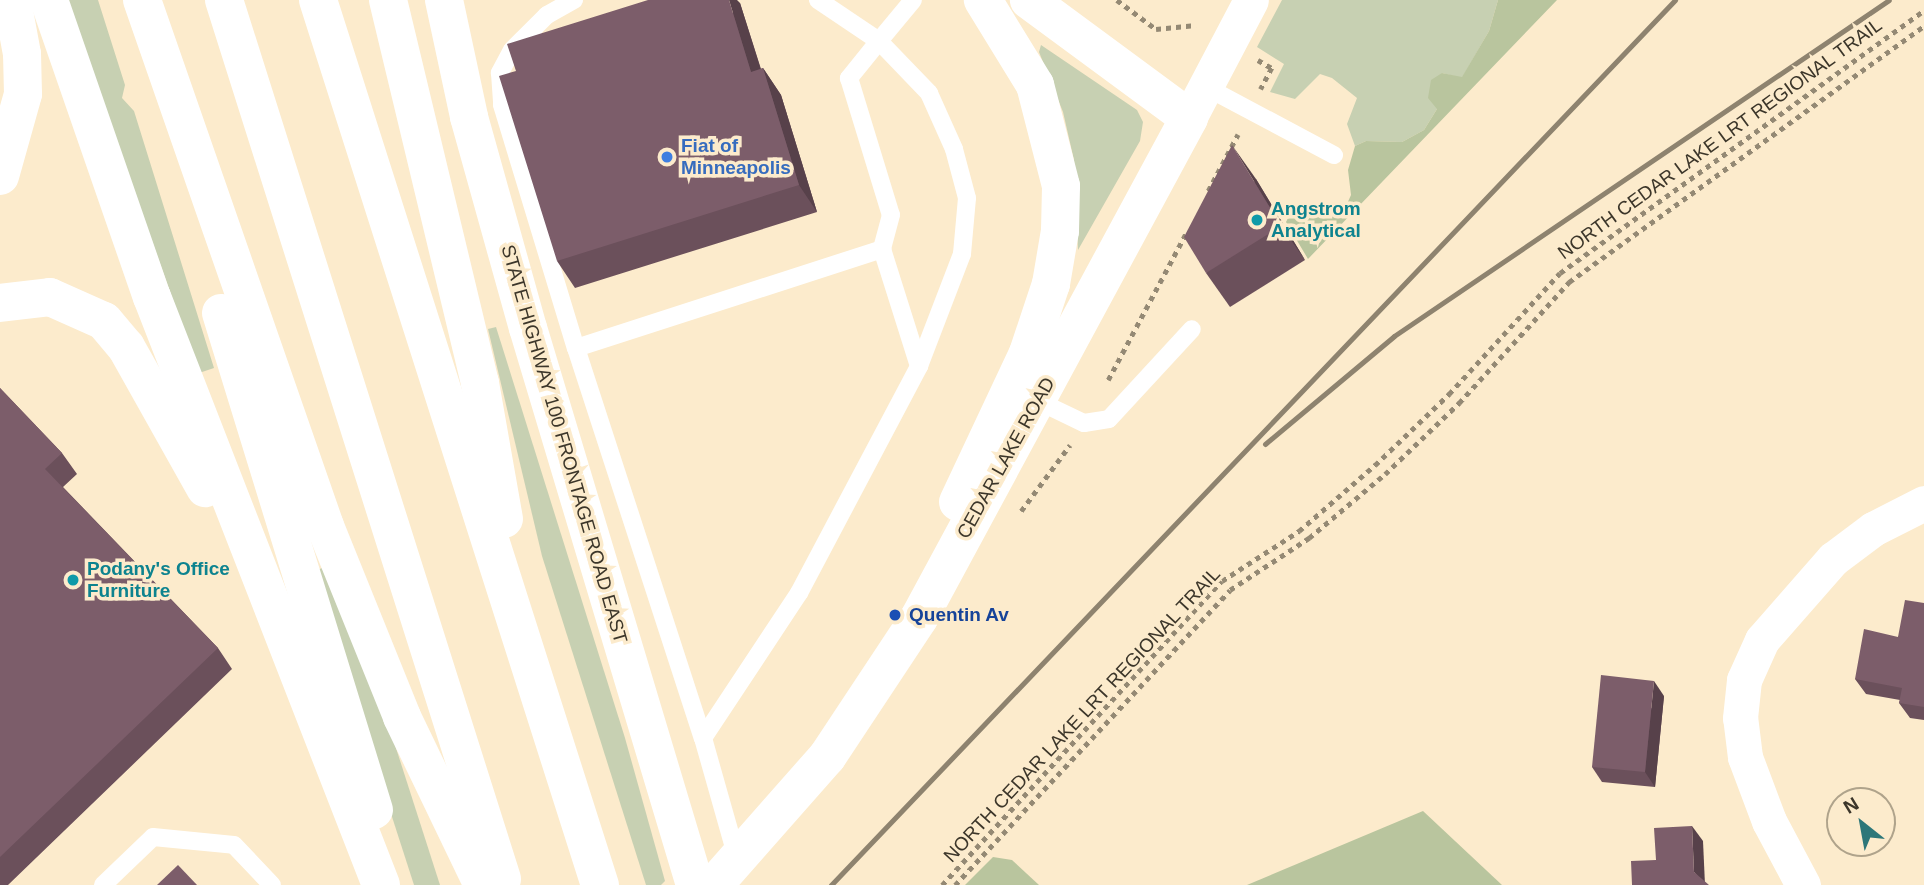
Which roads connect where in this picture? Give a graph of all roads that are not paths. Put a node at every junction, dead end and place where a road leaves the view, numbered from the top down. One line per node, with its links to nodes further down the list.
1 (12, 0): 20 (main road)
2 (48, 0): 28 (main road)
3 (123, 0): 36 (main road)
4 (142, 0): 37 (main road)
5 (224, 0): 38 (main road)
6 (318, 0): 30 (main road)
7 (388, 0): 30 (main road)
8 (444, 0): 18 (main road, STATE HIGHWAY 100 FRONTAGE ROAD EAST)
9 (467, 0): 18 (main road)
10 (574, 0): 24 (lane)
11 (818, 0): 16 (lane)
12 (913, 0): 16 (lane)
13 (983, 0): 29 (main road)
14 (1029, 0): 17 (main road)
15 (1251, 0): 17 (street, CEDAR LAKE ROAD)
16 (879, 41): 21 (lane); 25 (lane)
17 (1198, 103): 19 (lane); 26 (main road, CEDAR LAKE ROAD)
18 (469, 117): 40 (main road, STATE HIGHWAY 100 FRONTAGE ROAD EAST)
19 (1334, 155)
20 (0, 177)
21 (882, 249): 24 (lane); 25 (lane)
22 (0, 303): 28 (main road)
23 (1192, 329): 26 (lane)
24 (576, 348): 31 (lane)
25 (919, 366): 31 (lane)
26 (1038, 401): 29 (main road, CEDAR LAKE ROAD)
27 (1924, 503): 41 (street)
28 (255, 570): 35 (main road)
29 (919, 618): 32 (main road, CEDAR LAKE ROAD)
30 (529, 666): 39 (main road)
31 (704, 738): 32 (lane)
32 (726, 872)
33 (103, 885): 34 (lane)
34 (272, 885)
35 (382, 885)
36 (389, 885)
37 (484, 885)
38 (504, 885)
39 (600, 885)
40 (695, 885)
41 (1803, 885)

